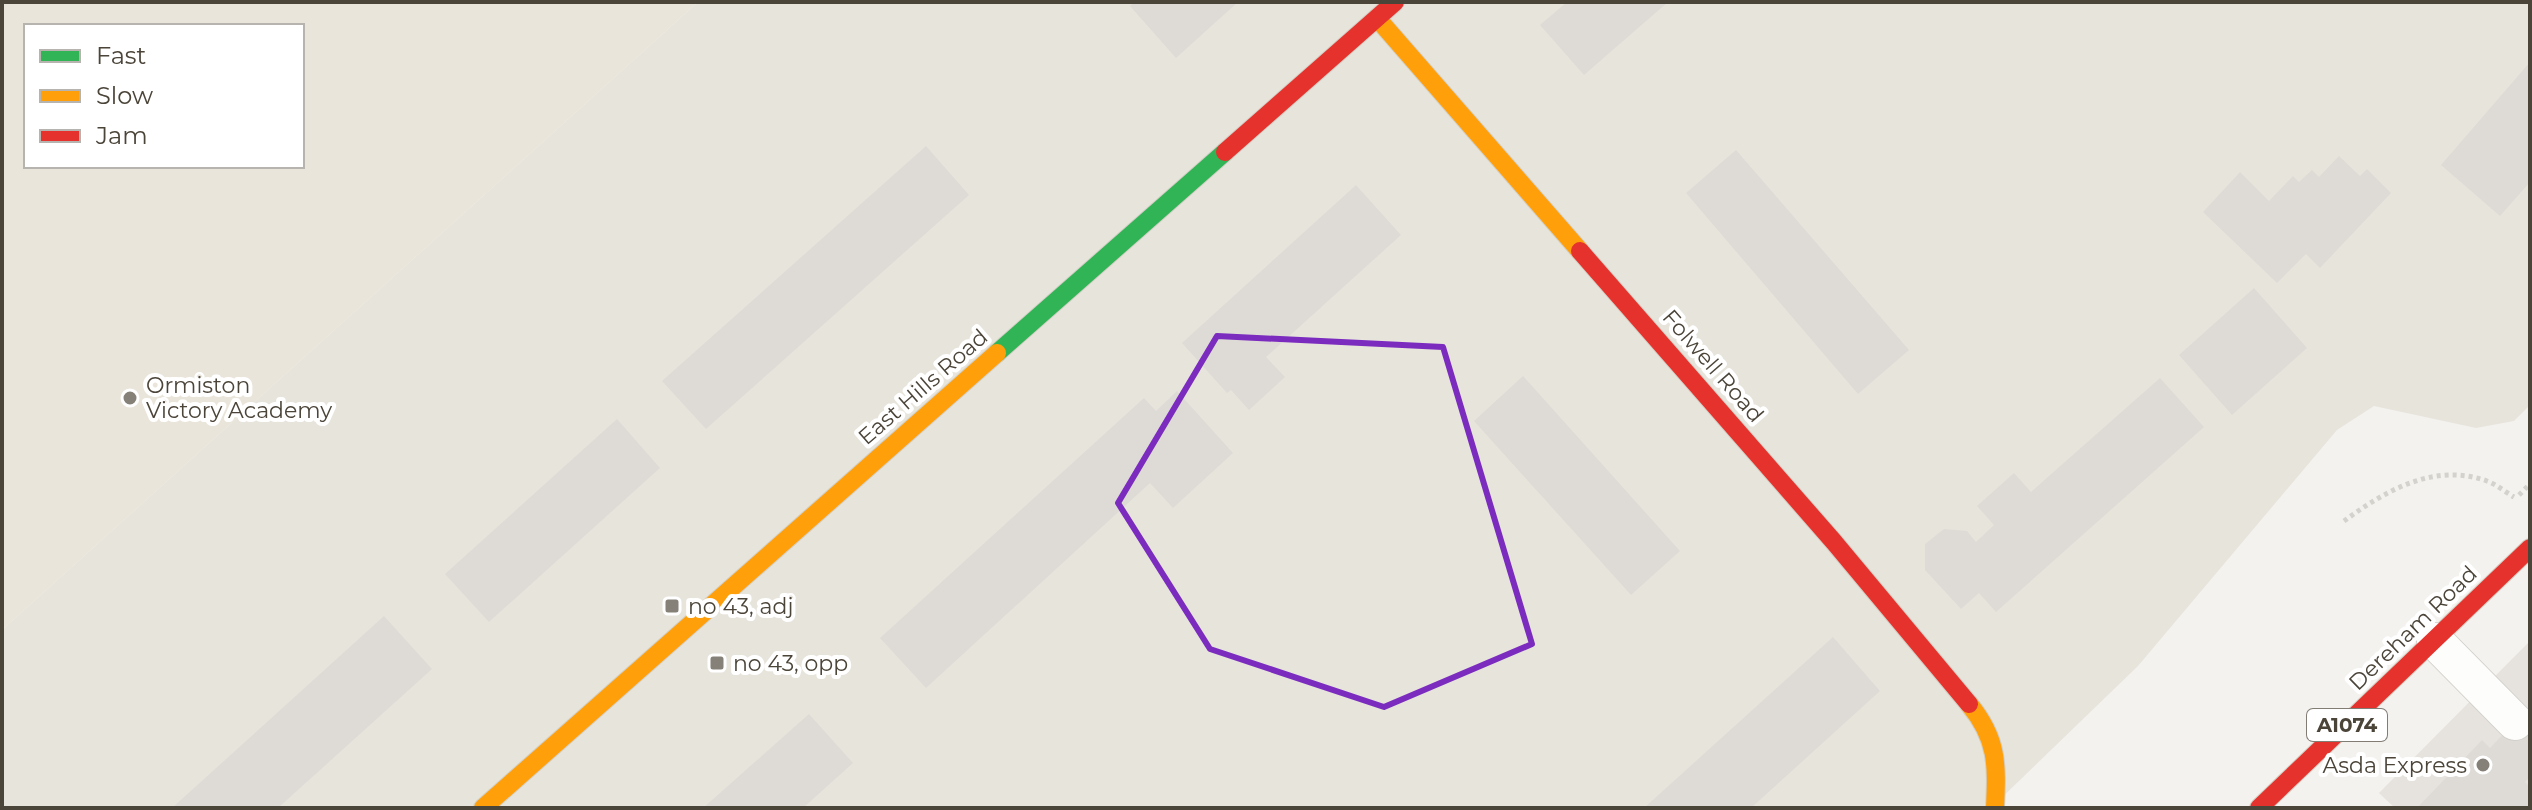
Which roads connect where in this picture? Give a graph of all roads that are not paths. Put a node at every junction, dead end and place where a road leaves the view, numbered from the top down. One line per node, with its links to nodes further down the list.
1 (1395, 2): 2 (main road, East Hills Road)
2 (1377, 18): 6 (main road, East Hills Road); 7 (main road, Folwell Road)
3 (2530, 548): 4 (main road, Dereham Road / A1074)
4 (2435, 641): 5 (lane); 8 (main road, Dereham Road / A1074)
5 (2515, 722)
6 (483, 808)
7 (1995, 808)
8 (2259, 808)

